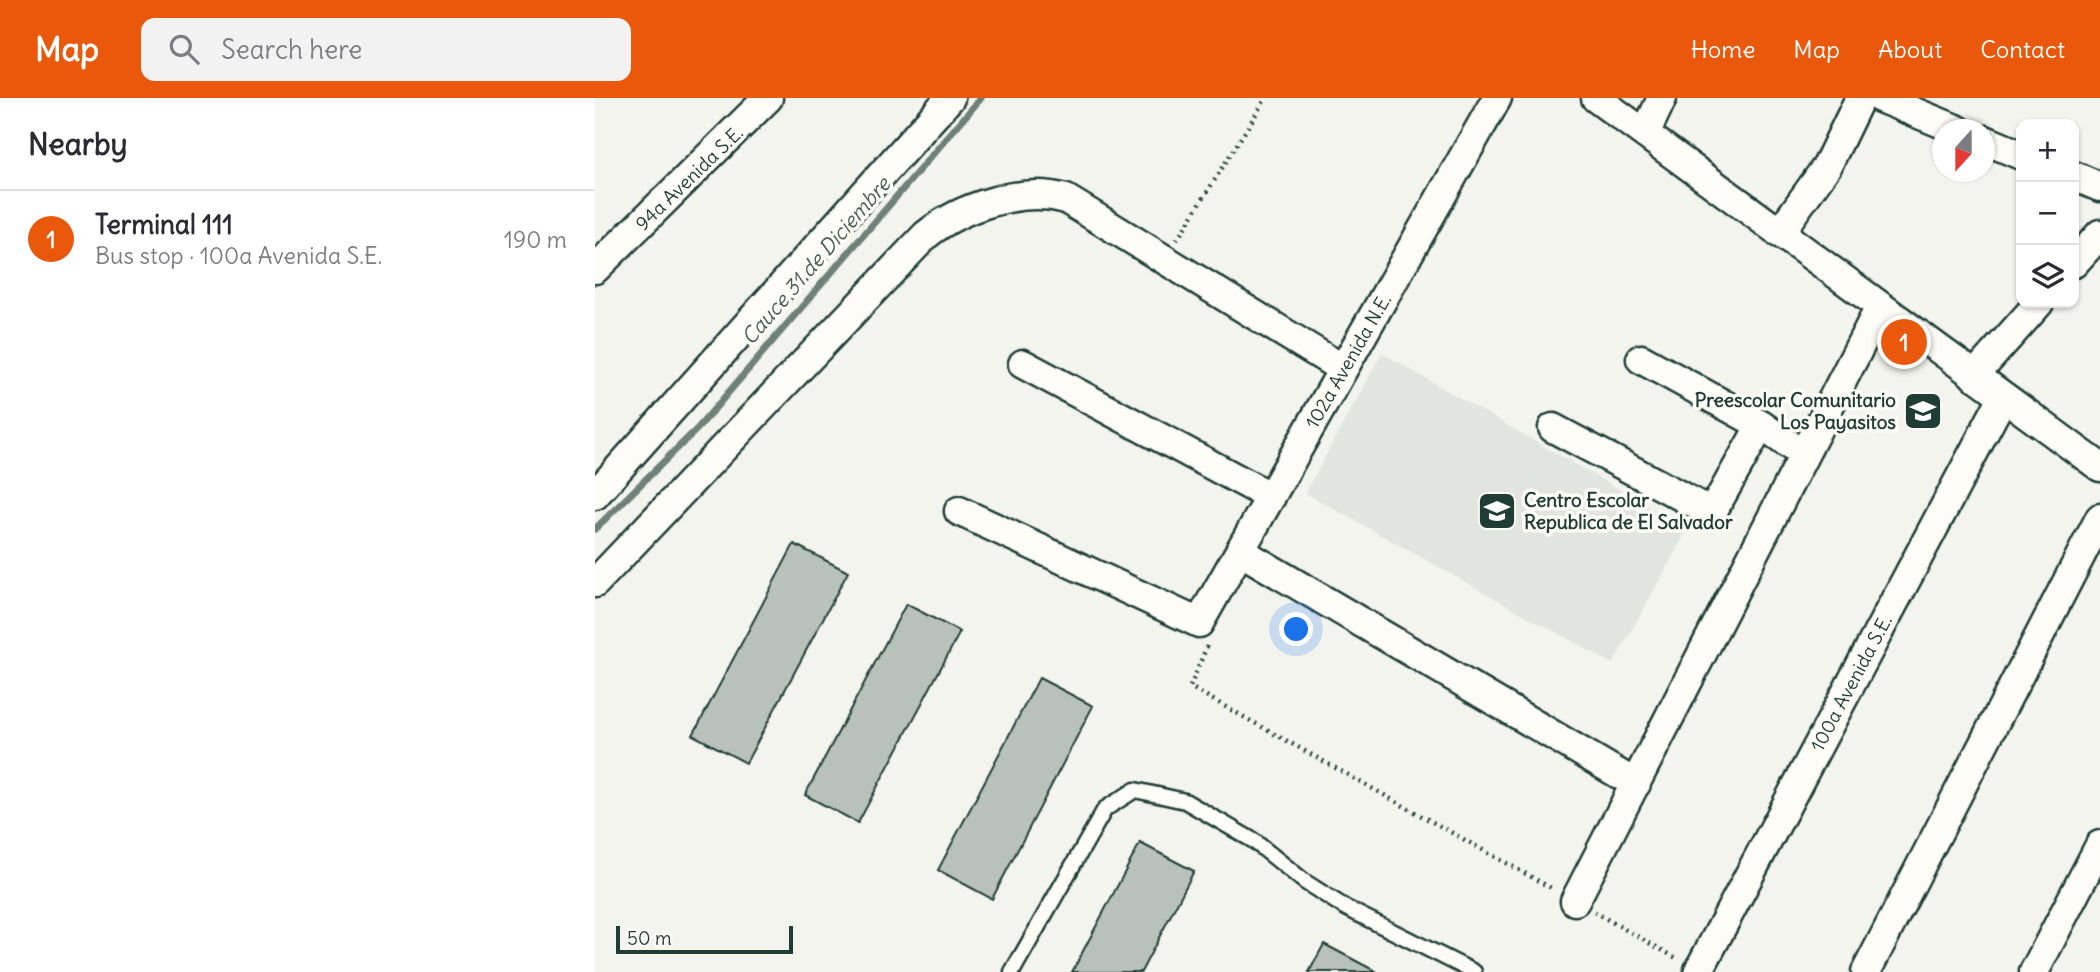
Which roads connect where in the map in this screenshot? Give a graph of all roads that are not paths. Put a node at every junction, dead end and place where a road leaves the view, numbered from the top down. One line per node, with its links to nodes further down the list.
1 (950, 98): 29 (street)
2 (1497, 98): 22 (street, 102a Avenida N.E.)
3 (1596, 98): 9 (street)
4 (1663, 98): 9 (street)
5 (1860, 98): 14 (street)
6 (1880, 98): 8 (street)
7 (761, 107): 17 (street, 94a Avenida S.E.)
8 (1932, 119)
9 (1645, 134): 14 (street)
10 (1995, 144): 11 (street)
11 (2016, 153)
12 (2079, 178): 13 (street)
13 (2100, 187)
14 (1779, 233): 18 (street)
15 (2100, 234): 16 (street)
16 (2079, 257)
17 (595, 269)
18 (1880, 307): 23 (street); 27 (street)
19 (2035, 308): 23 (street)
20 (1641, 359): 25 (street)
21 (1023, 363): 30 (street)
22 (1343, 369): 30 (street, 102a Avenida N.E.); 34 (street)
23 (1974, 376): 24 (street)
24 (2003, 397): 28 (street); 38 (street, 100a Avenida S.E.)
25 (1761, 425): 26 (street); 27 (street)
26 (1553, 428)
27 (1803, 454): 35 (street)
28 (2099, 464)
29 (595, 495)
30 (1271, 496): 33 (street, 102a Avenida N.E.)
31 (959, 511): 33 (street, 102a Avenida N.E.)
32 (2100, 518): 41 (street)
33 (1240, 551): 35 (street)
34 (595, 583)
35 (1636, 784): 37 (street)
36 (2100, 845): 42 (street)
37 (1575, 901)
38 (1699, 970)
39 (1012, 972): 40 (lane)
40 (1474, 972)
41 (1866, 972)
42 (2034, 972)

